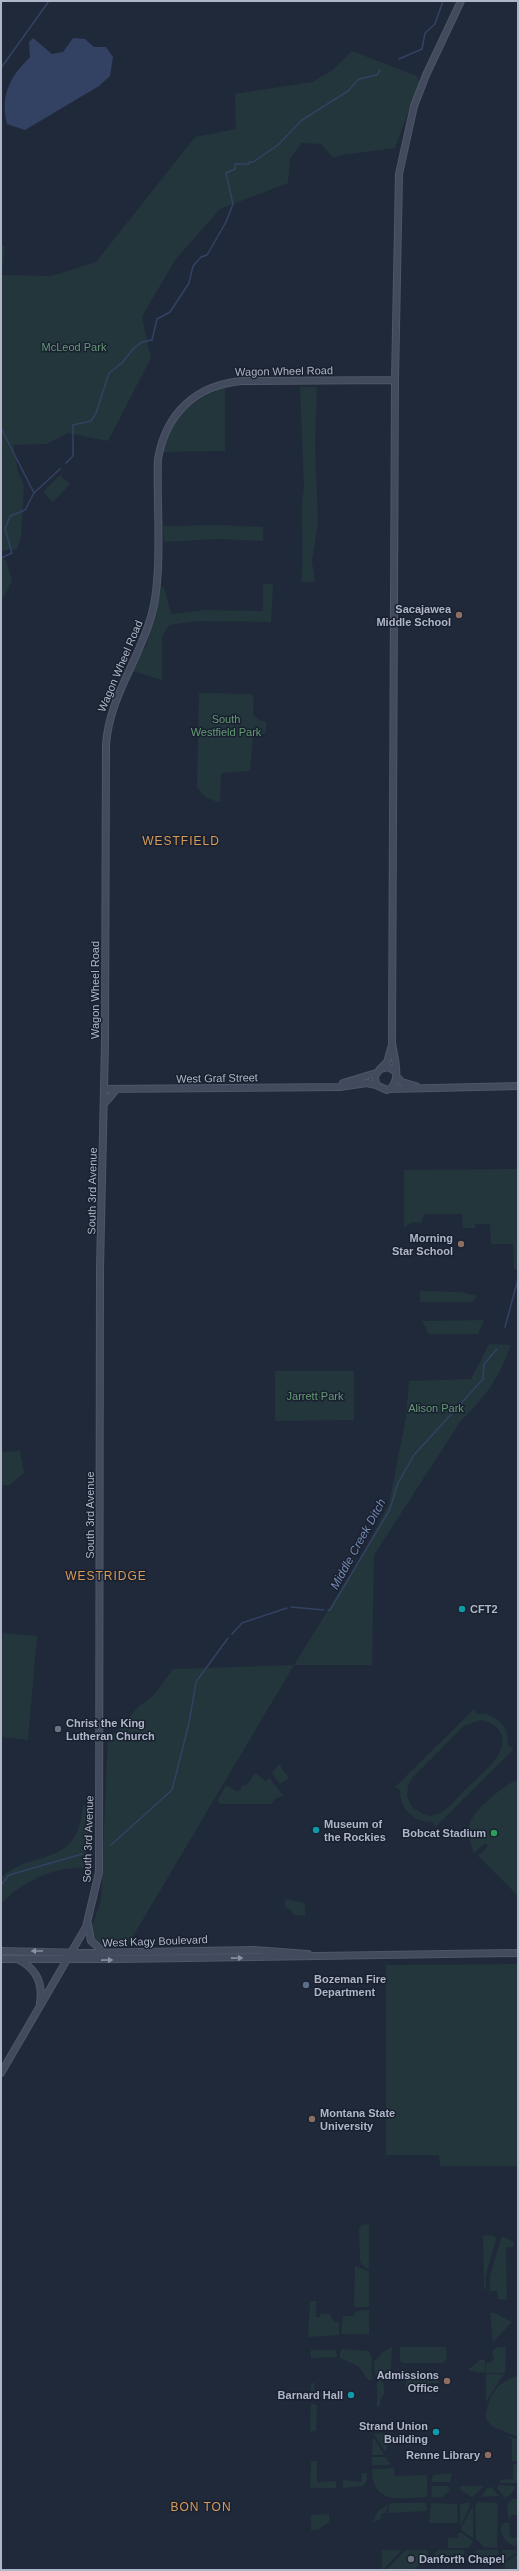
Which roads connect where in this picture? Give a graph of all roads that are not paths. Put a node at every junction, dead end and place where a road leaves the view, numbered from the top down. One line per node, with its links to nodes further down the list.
1 (460, 4): 2 (main road)
2 (396, 380): 3 (main road); 11 (main road, Wagon Wheel Road)
3 (392, 1043): 4 (main road); 6 (main road)
4 (382, 1067): 5 (main road); 6 (main road)
5 (376, 1073): 7 (main road); 8 (main road, West Graf Street)
6 (396, 1074): 10 (main road); 13 (main road)
7 (376, 1085): 8 (main road, West Graf Street); 13 (main road)
8 (330, 1086): 12 (main road, West Graf Street)
9 (518, 1086): 10 (main road)
10 (417, 1087): 13 (main road)
11 (104, 1089): 12 (main road, West Graf Street); 14 (main road, South 3rd Avenue)
12 (117, 1089): 14 (main road)
13 (390, 1089)
14 (104, 1104): 15 (main road, South 3rd Avenue)
15 (88, 1923): 17 (main road, South 3rd Avenue); 18 (main road)
16 (1, 1951): 17 (main road, West Kagy Boulevard, one-way to 16)
17 (72, 1952): 18 (main road, West Kagy Boulevard); 23 (main road, South 3rd Avenue)
18 (106, 1953): 20 (main road, West Kagy Boulevard)
19 (518, 1953): 20 (main road, West Kagy Boulevard)
20 (310, 1954): 23 (main road, West Kagy Boulevard, one-way to 20)
21 (1, 1959): 22 (main road, West Kagy Boulevard)
22 (15, 1959): 23 (main road, West Kagy Boulevard); 24 (main road)
23 (68, 1960): 24 (main road, South 3rd Avenue)
24 (39, 2008): 25 (main road, South 3rd Avenue)
25 (1, 2073)

